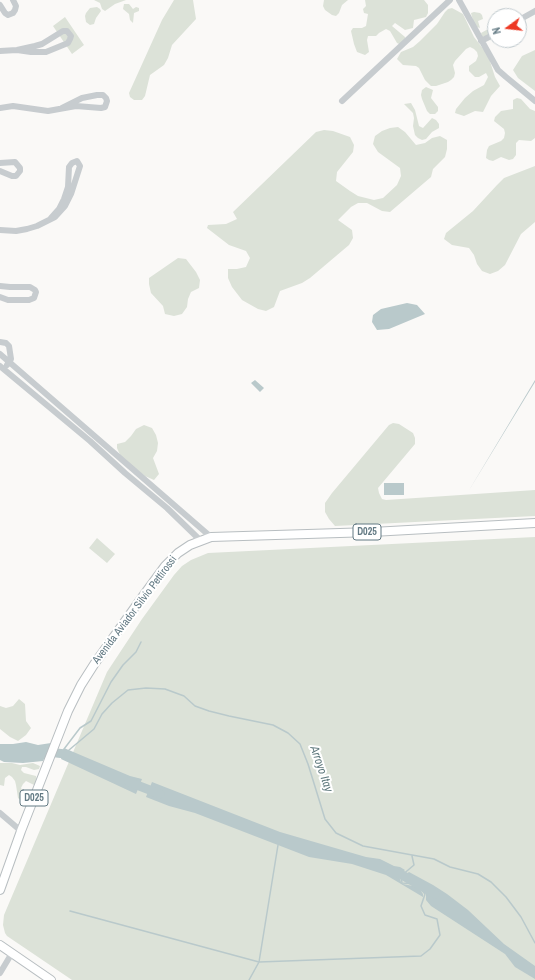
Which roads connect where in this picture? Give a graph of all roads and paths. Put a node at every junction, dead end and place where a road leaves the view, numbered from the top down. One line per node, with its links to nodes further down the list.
1 (13, 0): 4 (street)
2 (450, 0): 9 (street)
3 (458, 0): 6 (street)
4 (0, 5)
5 (487, 38): 6 (street)
6 (482, 41): 10 (street)
7 (17, 50): 7 (street); 8 (street)
8 (0, 51)
9 (342, 101)
10 (535, 101)
11 (0, 108): 12 (street)
12 (62, 108): 12 (street)
13 (0, 163): 14 (street)
14 (0, 171)
15 (51, 218): 15 (street); 16 (street)
16 (0, 230)
17 (0, 286): 18 (street)
18 (0, 296)
19 (0, 342): 21 (street)
20 (0, 354): 21 (street)
21 (9, 363): 22 (street); 23 (street)
22 (2, 368): 23 (street)
23 (73, 423): 25 (street); 26 (street)
24 (535, 523): 25 (main road, Avenida Aviador Silvio Pettirossi / D025)
25 (211, 537): 26 (main road, Avenida Aviador Silvio Pettirossi / D025)
26 (200, 540): 28 (main road, Avenida Aviador Silvio Pettirossi / D025)
27 (0, 813): 28 (street)
28 (21, 831): 29 (main road, Avenida Aviador Silvio Pettirossi / D025)
29 (2, 880): 30 (main road, Avenida Aviador Silvio Pettirossi / D025)
30 (0, 890)
31 (0, 944): 32 (main road)
32 (12, 954): 33 (street); 34 (main road)
33 (0, 973)
34 (51, 980)

